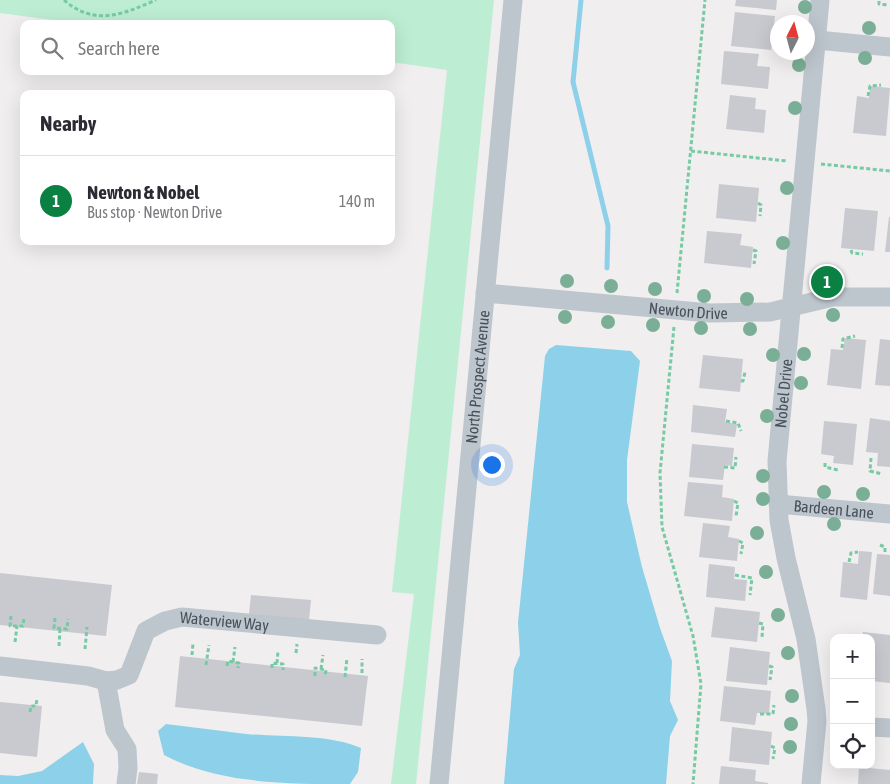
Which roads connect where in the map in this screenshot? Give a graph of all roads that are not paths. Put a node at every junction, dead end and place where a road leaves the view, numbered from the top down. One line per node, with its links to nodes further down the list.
1 (513, 0): 5 (street, North Prospect Avenue)
2 (820, 0): 3 (street, Nobel Drive)
3 (816, 40): 4 (street); 7 (street, Nobel Drive)
4 (890, 47)
5 (485, 293): 7 (street, Newton Drive); 17 (street, North Prospect Avenue)
6 (890, 297): 7 (street, Newton Drive)
7 (792, 306): 8 (street, Nobel Drive)
8 (778, 504): 9 (street, Bardeen Lane); 13 (street, Nobel Drive)
9 (890, 514)
10 (378, 635): 12 (street, Waterview Way)
11 (0, 666): 12 (street, Waterview Way)
12 (106, 681): 16 (street)
13 (825, 722): 18 (street, Nobel Drive)
14 (875, 727): 15 (street)
15 (890, 728)
16 (126, 784)
17 (439, 784)
18 (811, 784)

